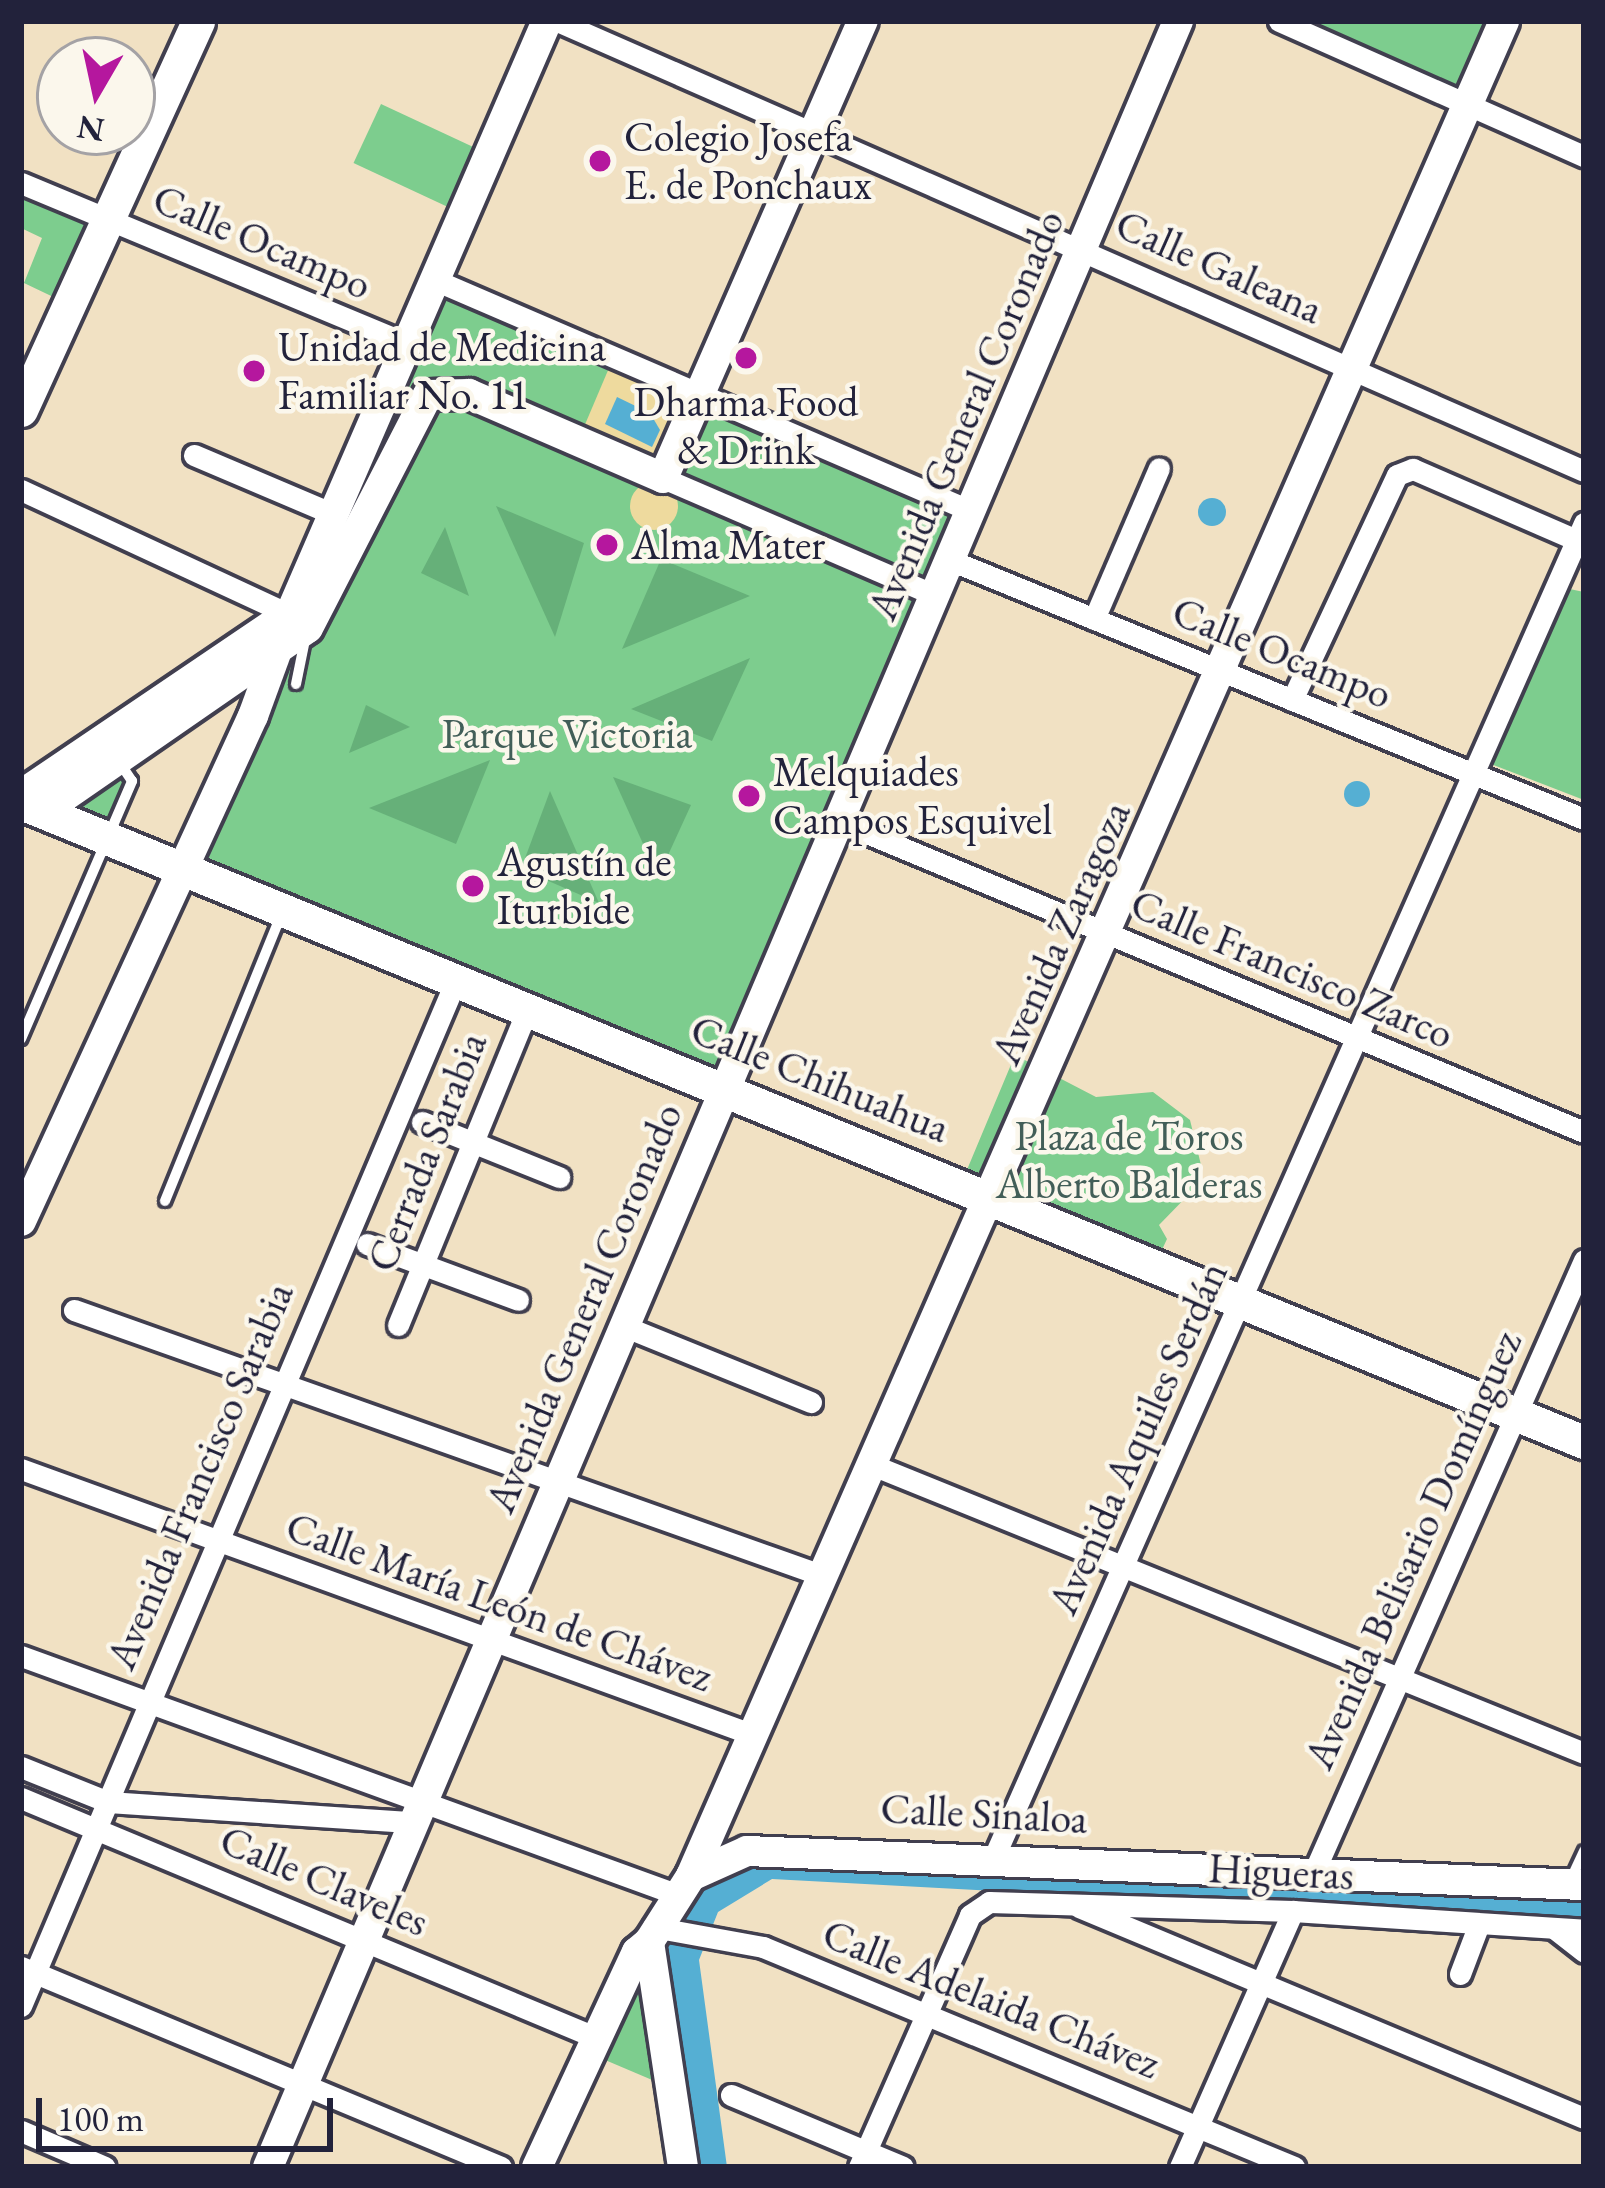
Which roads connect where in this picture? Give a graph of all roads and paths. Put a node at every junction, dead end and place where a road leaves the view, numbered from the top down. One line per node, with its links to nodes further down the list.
1 (198, 21): 12 (main road)
2 (547, 21): 14 (street)
3 (557, 21): 9 (street, Calle Galeana)
4 (863, 21): 9 (street)
5 (1178, 21): 13 (street, Avenida General Coronado)
6 (1279, 21): 8 (street)
7 (1504, 21): 8 (street, Avenida Zaragoza)
8 (1468, 105): 10 (street); 16 (street, Avenida Zaragoza)
9 (814, 134): 13 (street, Calle Galeana); 17 (street)
10 (1584, 157)
11 (21, 183): 12 (street, Calle Ocampo)
12 (108, 219): 15 (street, Calle Ocampo); 18 (main road)
13 (1084, 249): 16 (street, Calle Galeana); 24 (street, Avenida General Coronado)
14 (435, 280): 15 (street); 17 (street, Calle Ocampo)
15 (406, 344): 25 (street)
16 (1353, 370): 21 (street, Calle Galeana); 32 (street, Avenida Zaragoza)
17 (700, 395): 22 (street); 24 (street, Calle Ocampo)
18 (21, 410)
19 (194, 455): 25 (street)
20 (1159, 468): 29 (street)
21 (1584, 471)
22 (663, 478): 28 (street); 30 (street)
23 (21, 490): 30 (street)
24 (971, 512): 27 (street, Avenida General Coronado)
25 (333, 514): 30 (street)
26 (1580, 532): 34 (street); 36 (street, Avenida Aquiles Serdán)
27 (950, 560): 28 (street, Avenida General Coronado); 29 (street, Calle Ocampo)
28 (932, 594): 39 (street, Avenida General Coronado)
29 (1094, 619): 32 (street, Calle Ocampo)
30 (300, 620): 31 (street); 33 (lane); 37 (street)
31 (272, 660): 35 (street); 41 (street)
32 (1222, 671): 34 (street, Calle Ocampo); 43 (street, Avenida Zaragoza)
33 (296, 684)
34 (1292, 700): 36 (street, Calle Ocampo)
35 (119, 762): 37 (street); 40 (lane)
36 (1478, 775): 38 (street, Calle Ocampo); 47 (street, Avenida Aquiles Serdán)
37 (25, 814): 40 (main road)
38 (1584, 819)
39 (838, 821): 43 (street, Calle Francisco Zarco); 48 (street, Avenida General Coronado)
40 (98, 836): 41 (main road, Calle Chihuahua); 46 (lane)
41 (184, 871): 42 (main road, Calle Chihuahua); 55 (street)
42 (284, 910): 44 (main road, Calle Chihuahua); 54 (lane)
43 (1106, 934): 47 (street, Calle Francisco Zarco); 53 (street, Avenida Zaragoza)
44 (457, 978): 45 (main road, Calle Chihuahua); 64 (street, Avenida Francisco Sarabia)
45 (528, 1008): 48 (main road, Calle Chihuahua); 51 (street, Cerrada Sarabia)
46 (21, 1039)
47 (1359, 1039): 50 (street, Calle Francisco Zarco); 60 (street, Avenida Aquiles Serdán)
48 (723, 1089): 53 (main road, Calle Chihuahua); 63 (street, Avenida General Coronado)
49 (422, 1122): 51 (street)
50 (1584, 1132)
51 (473, 1142): 52 (street); 58 (street, Cerrada Sarabia)
52 (559, 1177)
53 (991, 1196): 60 (main road, Calle Chihuahua); 68 (street, Avenida Zaragoza)
54 (165, 1201)
55 (21, 1221)
56 (367, 1244): 58 (street)
57 (1584, 1260): 66 (street, Avenida Belisario Domínguez)
58 (423, 1265): 59 (street); 62 (street, Cerrada Sarabia)
59 (518, 1300)
60 (1243, 1300): 66 (main road, Calle Chihuahua); 72 (street, Avenida Aquiles Serdán)
61 (74, 1310): 64 (street)
62 (398, 1325)
63 (621, 1325): 65 (street); 70 (street, Avenida General Coronado)
64 (284, 1385): 70 (street); 71 (street, Avenida Francisco Sarabia)
65 (811, 1402)
66 (1516, 1414): 67 (main road, Calle Chihuahua); 76 (street, Avenida Belisario Domínguez)
67 (1584, 1442)
68 (875, 1466): 72 (street); 73 (street, Avenida Zaragoza)
69 (21, 1469): 71 (street, Calle María León de Chávez)
70 (556, 1481): 73 (street); 74 (street, Avenida General Coronado)
71 (218, 1542): 74 (street, Calle María León de Chávez); 77 (street, Avenida Francisco Sarabia)
72 (1124, 1567): 76 (street); 86 (street, Avenida Aquiles Serdán)
73 (824, 1576): 78 (street, Avenida Zaragoza)
74 (489, 1640): 78 (street, Calle María León de Chávez); 83 (street, Avenida General Coronado)
75 (21, 1655): 77 (street)
76 (1400, 1678): 79 (street); 87 (street, Avenida Belisario Domínguez)
77 (150, 1702): 82 (street, Avenida Francisco Sarabia); 83 (street)
78 (754, 1735): 89 (street, Avenida Zaragoza)
79 (1584, 1753)
80 (21, 1767): 82 (street, Calle Claveles)
81 (21, 1798): 84 (street, Calle Claveles)
82 (108, 1802): 83 (street, Calle Claveles); 84 (street, Avenida Francisco Sarabia)
83 (417, 1812): 89 (street); 96 (street, Avenida General Coronado)
84 (97, 1828): 96 (street, Calle Claveles); 98 (street, Avenida Francisco Sarabia)
85 (1584, 1851): 88 (lane)
86 (994, 1857): 87 (street, Calle Sinaloa); 89 (street, Calle Sinaloa)
87 (1314, 1872): 88 (street, Calle Sinaloa)
88 (1576, 1884)
89 (684, 1885): 95 (street, Calle Sinaloa)
90 (1068, 1902): 91 (street, Higueras); 100 (street); 102 (street, Higueras)
91 (1293, 1911): 92 (street, Higueras); 100 (street)
92 (1479, 1924): 93 (street, Higueras); 99 (street)
93 (1555, 1929): 94 (street, Higueras); 97 (street)
94 (1584, 1930)
95 (656, 1933): 102 (street, Calle Adelaida Chávez); 103 (street); 114 (street)
96 (363, 1940): 103 (street, Calle Claveles); 104 (street, Avenida General Coronado)
97 (1584, 1952)
98 (28, 1970): 101 (street, Avenida Francisco Sarabia); 104 (street)
99 (1460, 1974)
100 (1261, 1983): 106 (street); 107 (street)
101 (21, 2006)
102 (926, 2015): 107 (street, Calle Adelaida Chávez); 109 (street)
103 (597, 2038): 113 (street)
104 (303, 2084): 111 (street, Avenida General Coronado); 112 (street)
105 (731, 2095): 109 (street)
106 (1584, 2118)
107 (1198, 2127): 116 (street); 117 (street, Calle Adelaida Chávez)
108 (21, 2131): 110 (street)
109 (862, 2159): 115 (street)
110 (105, 2167)
111 (268, 2167)
112 (501, 2167)
113 (537, 2167)
114 (683, 2167)
115 (903, 2167)
116 (1180, 2167)
117 (1294, 2167)

